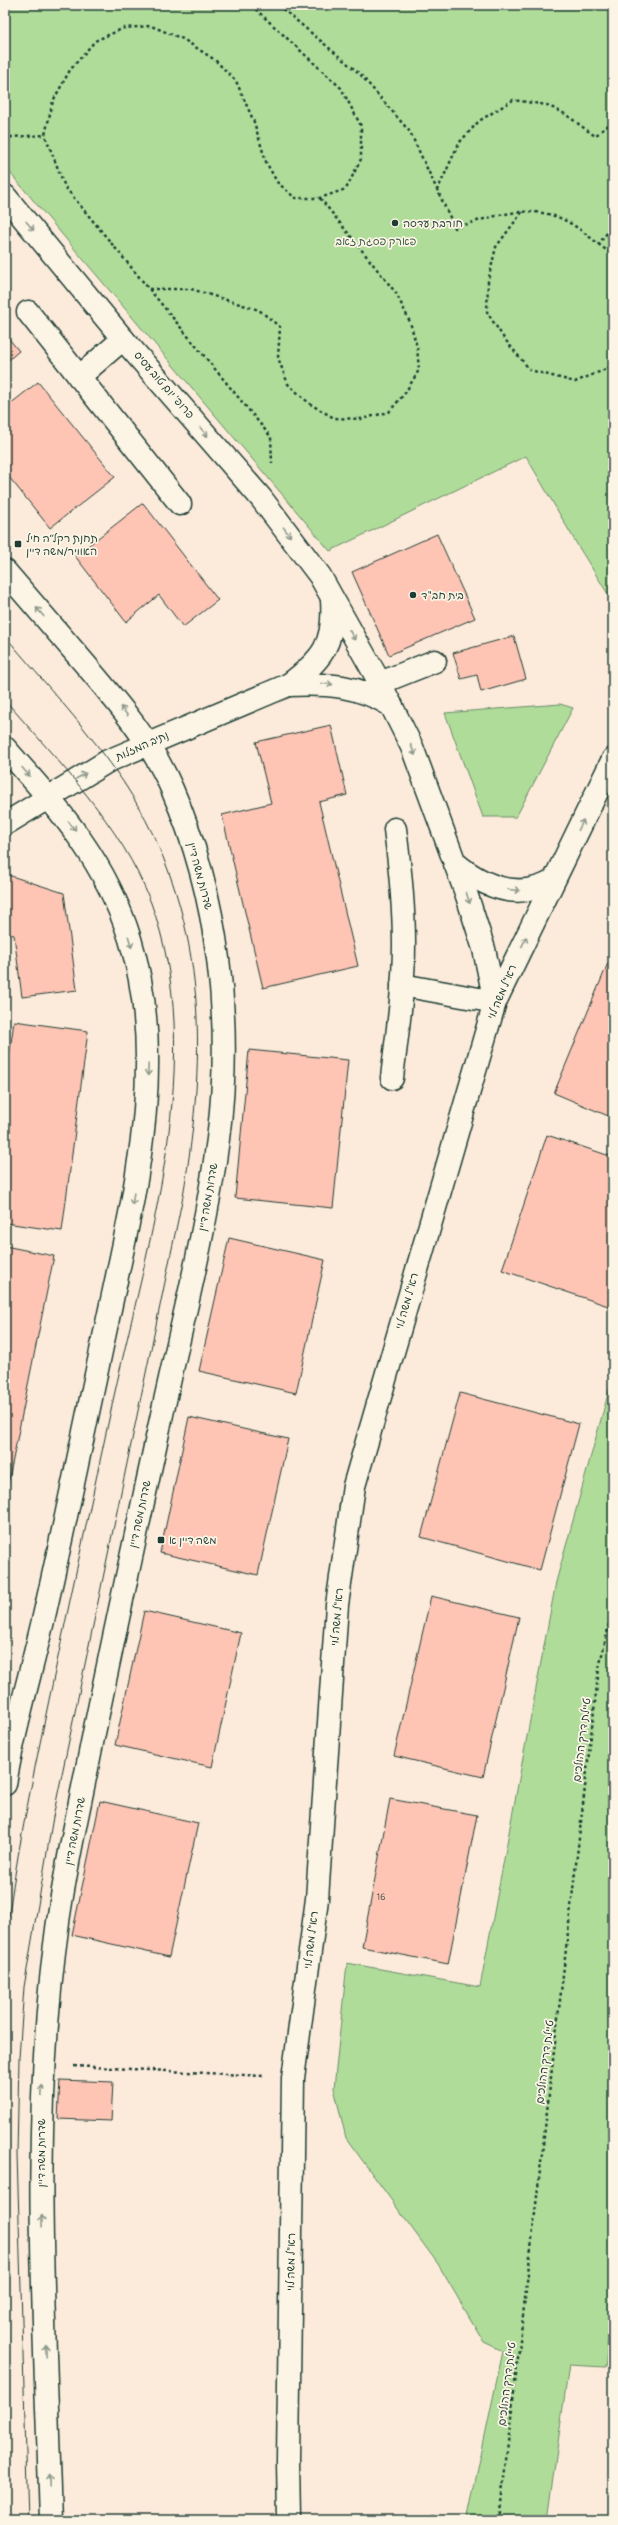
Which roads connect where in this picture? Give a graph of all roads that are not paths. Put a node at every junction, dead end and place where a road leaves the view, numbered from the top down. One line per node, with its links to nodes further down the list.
1 (5, 196): 3 (street, פרופ' יום טוב עסיס, one-way to 3)
2 (28, 312): 4 (street)
3 (124, 339): 4 (street); 7 (street, פרופ' יום טוב עסיס, one-way to 7)
4 (79, 377): 5 (street)
5 (180, 504)
6 (5, 571): 12 (street, שדרות משה דיין, one-way to 6)
7 (332, 598): 9 (street, פרופ' יום טוב עסיס, one-way to 9); 10 (street, נתיב המזלות)
8 (435, 661): 9 (street)
9 (380, 683): 11 (street, פרופ' יום טוב עסיס)
10 (288, 685): 11 (street, נתיב המזלות, one-way to 11); 12 (street, נתיב המזלות)
11 (392, 706): 18 (street, פרופ' יום טוב עסיס, one-way to 18)
12 (147, 743): 15 (street, נתיב המזלות, one-way to 12); 24 (street, שדרות משה דיין, one-way to 12)
13 (5, 748): 15 (street, one-way to 15)
14 (613, 760): 19 (street, רא"ל משה לוי, one-way to 14)
15 (48, 796): 16 (street, נתיב המזלות); 23 (street, one-way to 23)
16 (5, 824)
17 (395, 829): 20 (street)
18 (455, 863): 19 (street, one-way to 19); 21 (street, פרופ' יום טוב עסיס, one-way to 21)
19 (553, 881): 21 (street, רא"ל משה לוי, one-way to 19)
20 (402, 985): 21 (street); 22 (street)
21 (495, 1002): 25 (street, רא"ל משה לוי)
22 (392, 1078)
23 (5, 1784)
24 (51, 2520)
25 (289, 2520)

